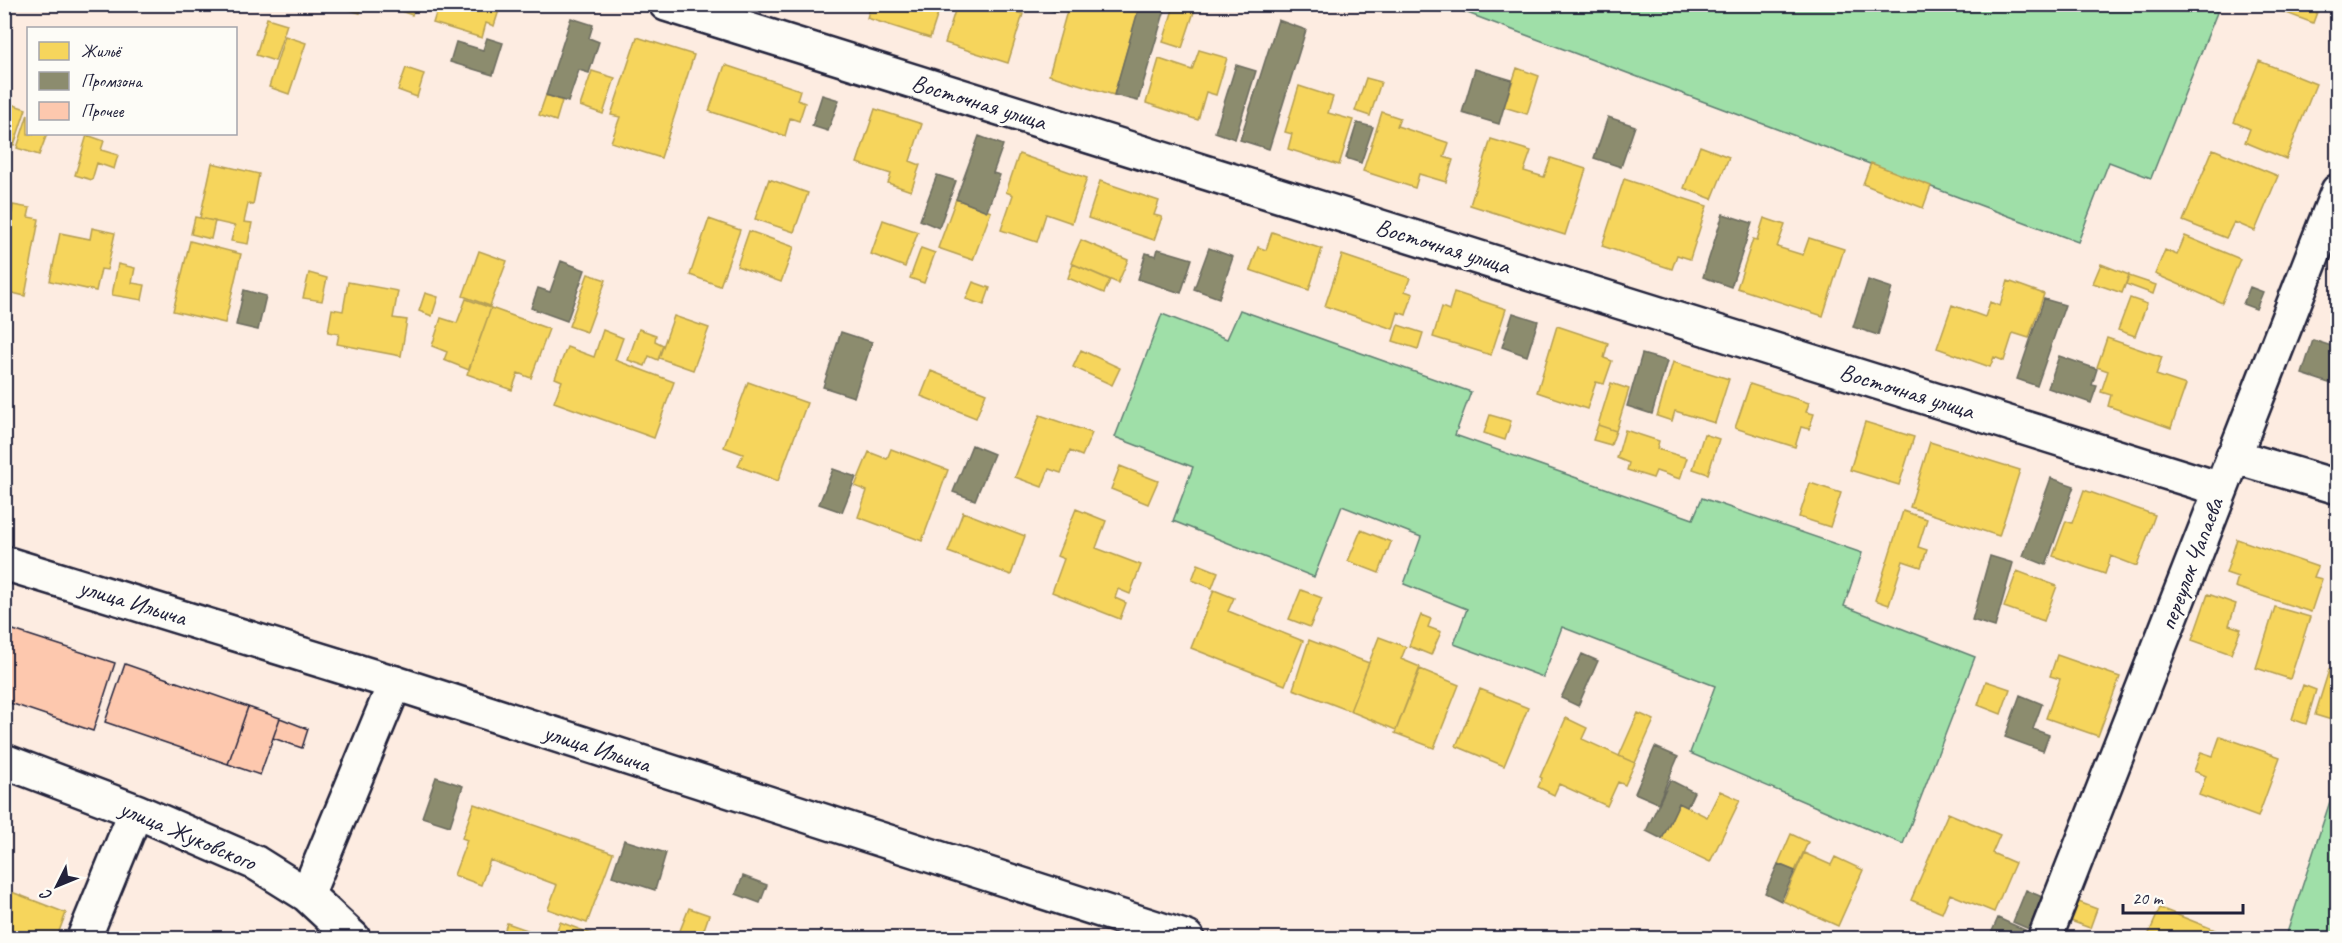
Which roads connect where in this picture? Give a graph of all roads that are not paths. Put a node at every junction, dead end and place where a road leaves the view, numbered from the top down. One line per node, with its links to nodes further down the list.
1 (666, 4): 5 (street, Восточная улица)
2 (2337, 191): 3 (street, переулок Чапаева)
3 (2233, 456): 4 (street); 5 (street, переулок Чапаева)
4 (2337, 488)
5 (2220, 489): 14 (street, переулок Чапаева)
6 (4, 563): 7 (street, улица Ильича)
7 (395, 682): 10 (street); 13 (street, улица Ильича)
8 (4, 761): 9 (street, улица Жуковского)
9 (136, 811): 10 (street, улица Жуковского); 11 (street)
10 (308, 895): 12 (street, улица Жуковского)
11 (84, 939)
12 (353, 939)
13 (1187, 939)
14 (2045, 939)

